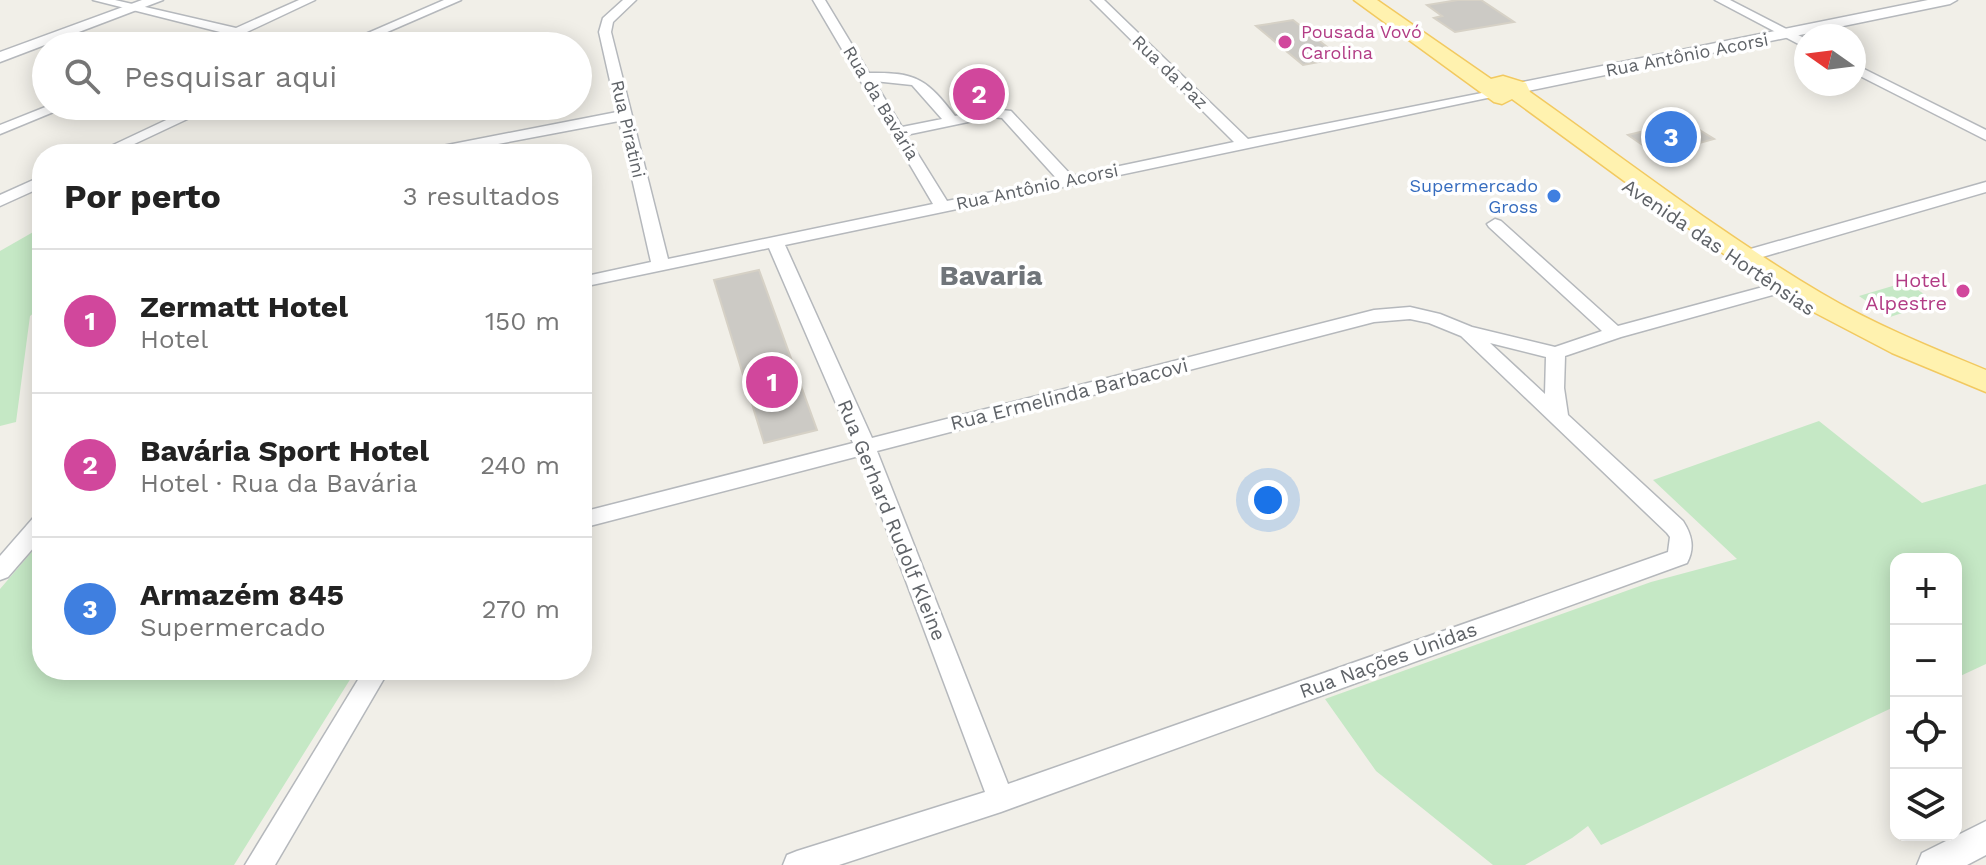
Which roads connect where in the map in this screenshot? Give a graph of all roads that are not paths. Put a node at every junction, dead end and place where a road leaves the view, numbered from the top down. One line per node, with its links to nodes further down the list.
1 (99, 0): 12 (street)
2 (156, 0): 12 (street)
3 (309, 0): 14 (street)
4 (455, 0): 15 (street)
5 (630, 0): 23 (street, Rua Piratini)
6 (819, 0): 21 (street, Rua da Bavária)
7 (1097, 0): 32 (street, Rua da Paz)
8 (1364, 0): 22 (main road, Avenida das Hortênsias)
9 (1381, 0): 22 (main road, Avenida das Hortênsias)
10 (1721, 0): 16 (street)
11 (1950, 0): 16 (street, Rua Antônio Acorsi)
12 (135, 8): 13 (street); 14 (street)
13 (69, 32)
14 (236, 32)
15 (378, 32)
16 (1788, 35): 17 (street); 22 (street, Rua Antônio Acorsi)
17 (1794, 38)
18 (32, 45): 19 (street)
19 (0, 57)
20 (1866, 74): 29 (street)
21 (866, 77): 26 (street); 28 (street, Rua da Bavária)
22 (1505, 91): 32 (street, Rua Antônio Acorsi); 40 (main road, Avenida das Hortênsias); 43 (main road, Avenida das Hortênsias)
23 (626, 115): 31 (street); 41 (street, Rua Piratini)
24 (32, 117): 27 (street)
25 (177, 120): 30 (street)
26 (951, 121): 28 (street); 33 (street)
27 (0, 130)
28 (898, 132): 37 (street, Rua da Bavária)
29 (1986, 136)
30 (123, 144)
31 (474, 144)
32 (1244, 144): 33 (street, Rua Antônio Acorsi)
33 (1068, 181): 37 (street, Rua Antônio Acorsi)
34 (32, 186): 36 (street)
35 (1986, 187): 40 (street)
36 (0, 201)
37 (942, 207): 39 (street, Rua Antônio Acorsi)
38 (1495, 224): 45 (street)
39 (776, 244): 41 (street, Rua Antônio Acorsi); 50 (street, Rua Gerhard Rudolf Kleine)
40 (1746, 256): 47 (main road, Avenida das Hortênsias)
41 (661, 267): 42 (street, Rua Antônio Acorsi)
42 (592, 280)
43 (1774, 289): 45 (street); 48 (main road, Avenida das Hortênsias)
44 (1467, 332): 46 (street, Rua Ermelinda Barbacovi); 49 (street, Rua Nações Unidas); 50 (street, Rua Ermelinda Barbacovi)
45 (1615, 333): 46 (street)
46 (1556, 353): 49 (street)
47 (1986, 382)
48 (1986, 395)
49 (1558, 417): 55 (street, Rua Nações Unidas)
50 (865, 446): 51 (street, Rua Ermelinda Barbacovi); 55 (street, Rua Gerhard Rudolf Kleine)
51 (592, 517)
52 (32, 534): 53 (street)
53 (0, 571)
54 (371, 680): 57 (street)
55 (1001, 799): 58 (street, Rua Nações Unidas)
56 (1986, 837): 59 (street)
57 (259, 865)
58 (797, 865)
59 (1934, 865)

